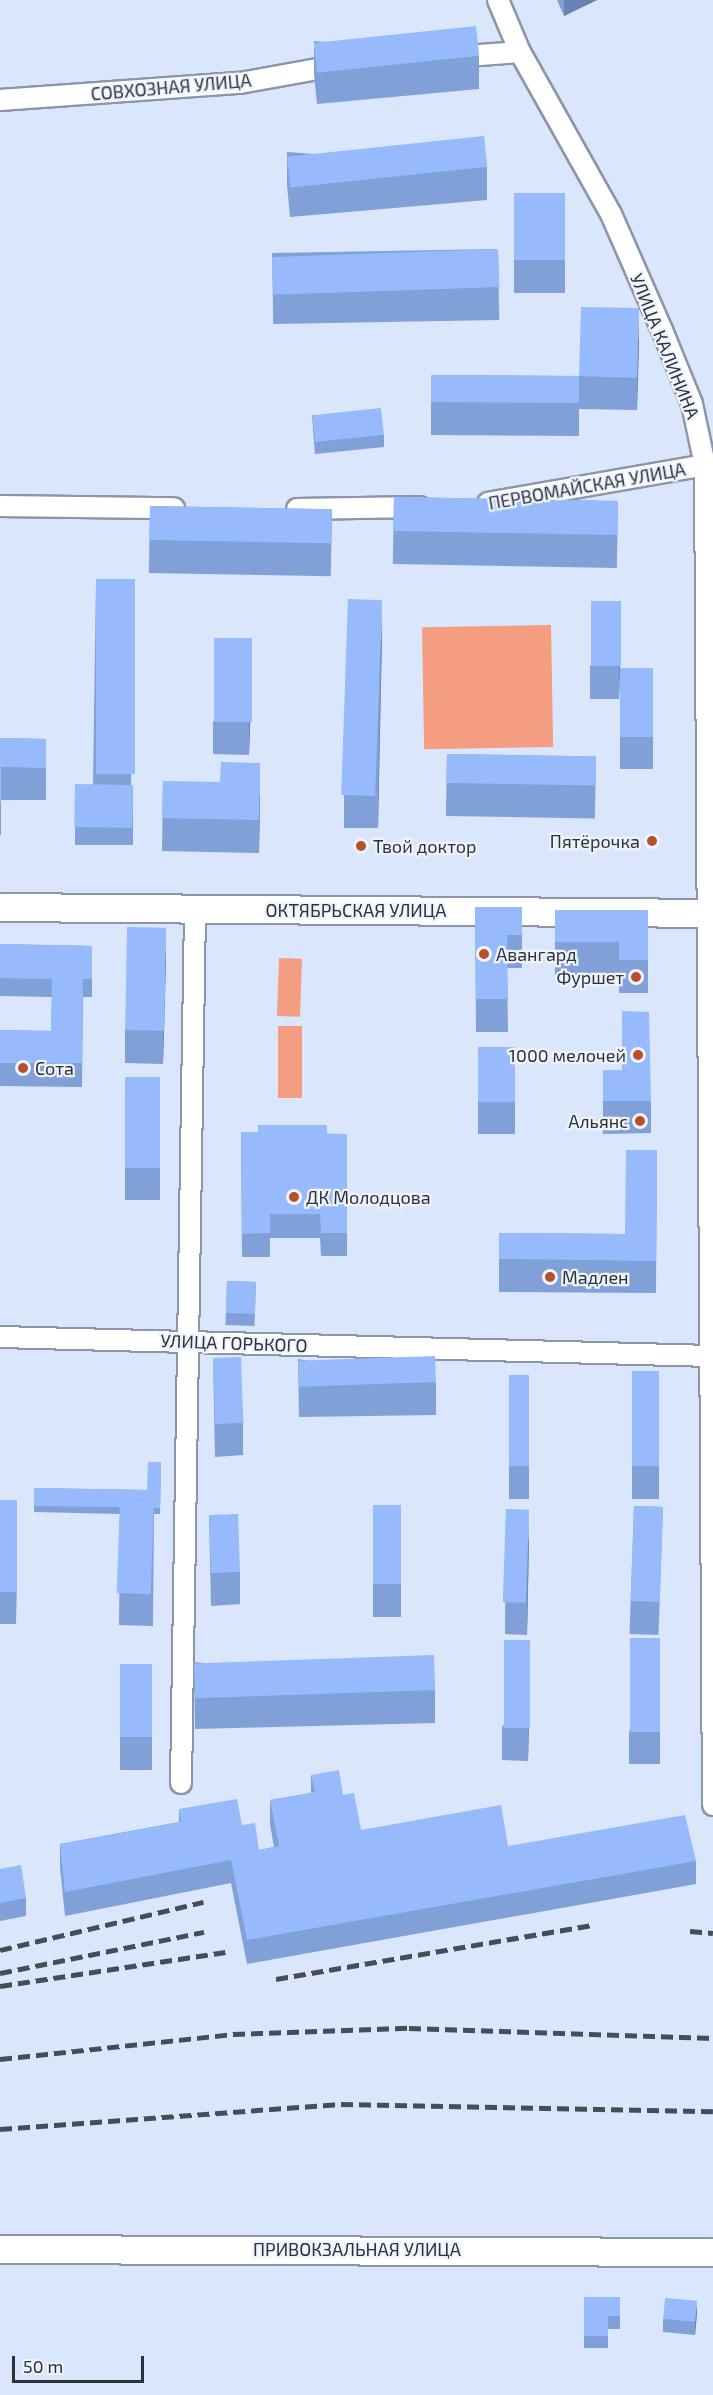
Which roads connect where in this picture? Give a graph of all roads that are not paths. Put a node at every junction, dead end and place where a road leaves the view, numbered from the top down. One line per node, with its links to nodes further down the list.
1 (498, 0): 2 (street, УЛИЦА КАЛИНИНА)
2 (520, 52): 3 (street); 6 (street, УЛИЦА КАЛИНИНА)
3 (430, 59)
4 (362, 64): 5 (street, СОВХОЗНАЯ УЛИЦА)
5 (0, 100)
6 (705, 465): 9 (street, ПЕРВОМАЙСКАЯ УЛИЦА); 14 (street, УЛИЦА КАЛИНИНА)
7 (0, 506): 10 (street)
8 (440, 506): 11 (street)
9 (463, 506)
10 (194, 508)
11 (275, 509)
12 (0, 908): 13 (street, ОКТЯБРЬСКАЯ УЛИЦА)
13 (195, 909): 14 (street, ОКТЯБРЬСКАЯ УЛИЦА); 16 (street)
14 (710, 913): 17 (street, УЛИЦА КАЛИНИНА)
15 (0, 1337): 16 (street, УЛИЦА ГОРЬКОГО)
16 (188, 1341): 17 (street, УЛИЦА ГОРЬКОГО); 18 (street)
17 (712, 1355): 19 (street, УЛИЦА КАЛИНИНА)
18 (182, 1783)
19 (711, 1804)
20 (0, 2249): 21 (street, ПРИВОКЗАЛЬНАЯ УЛИЦА)
21 (713, 2252)

